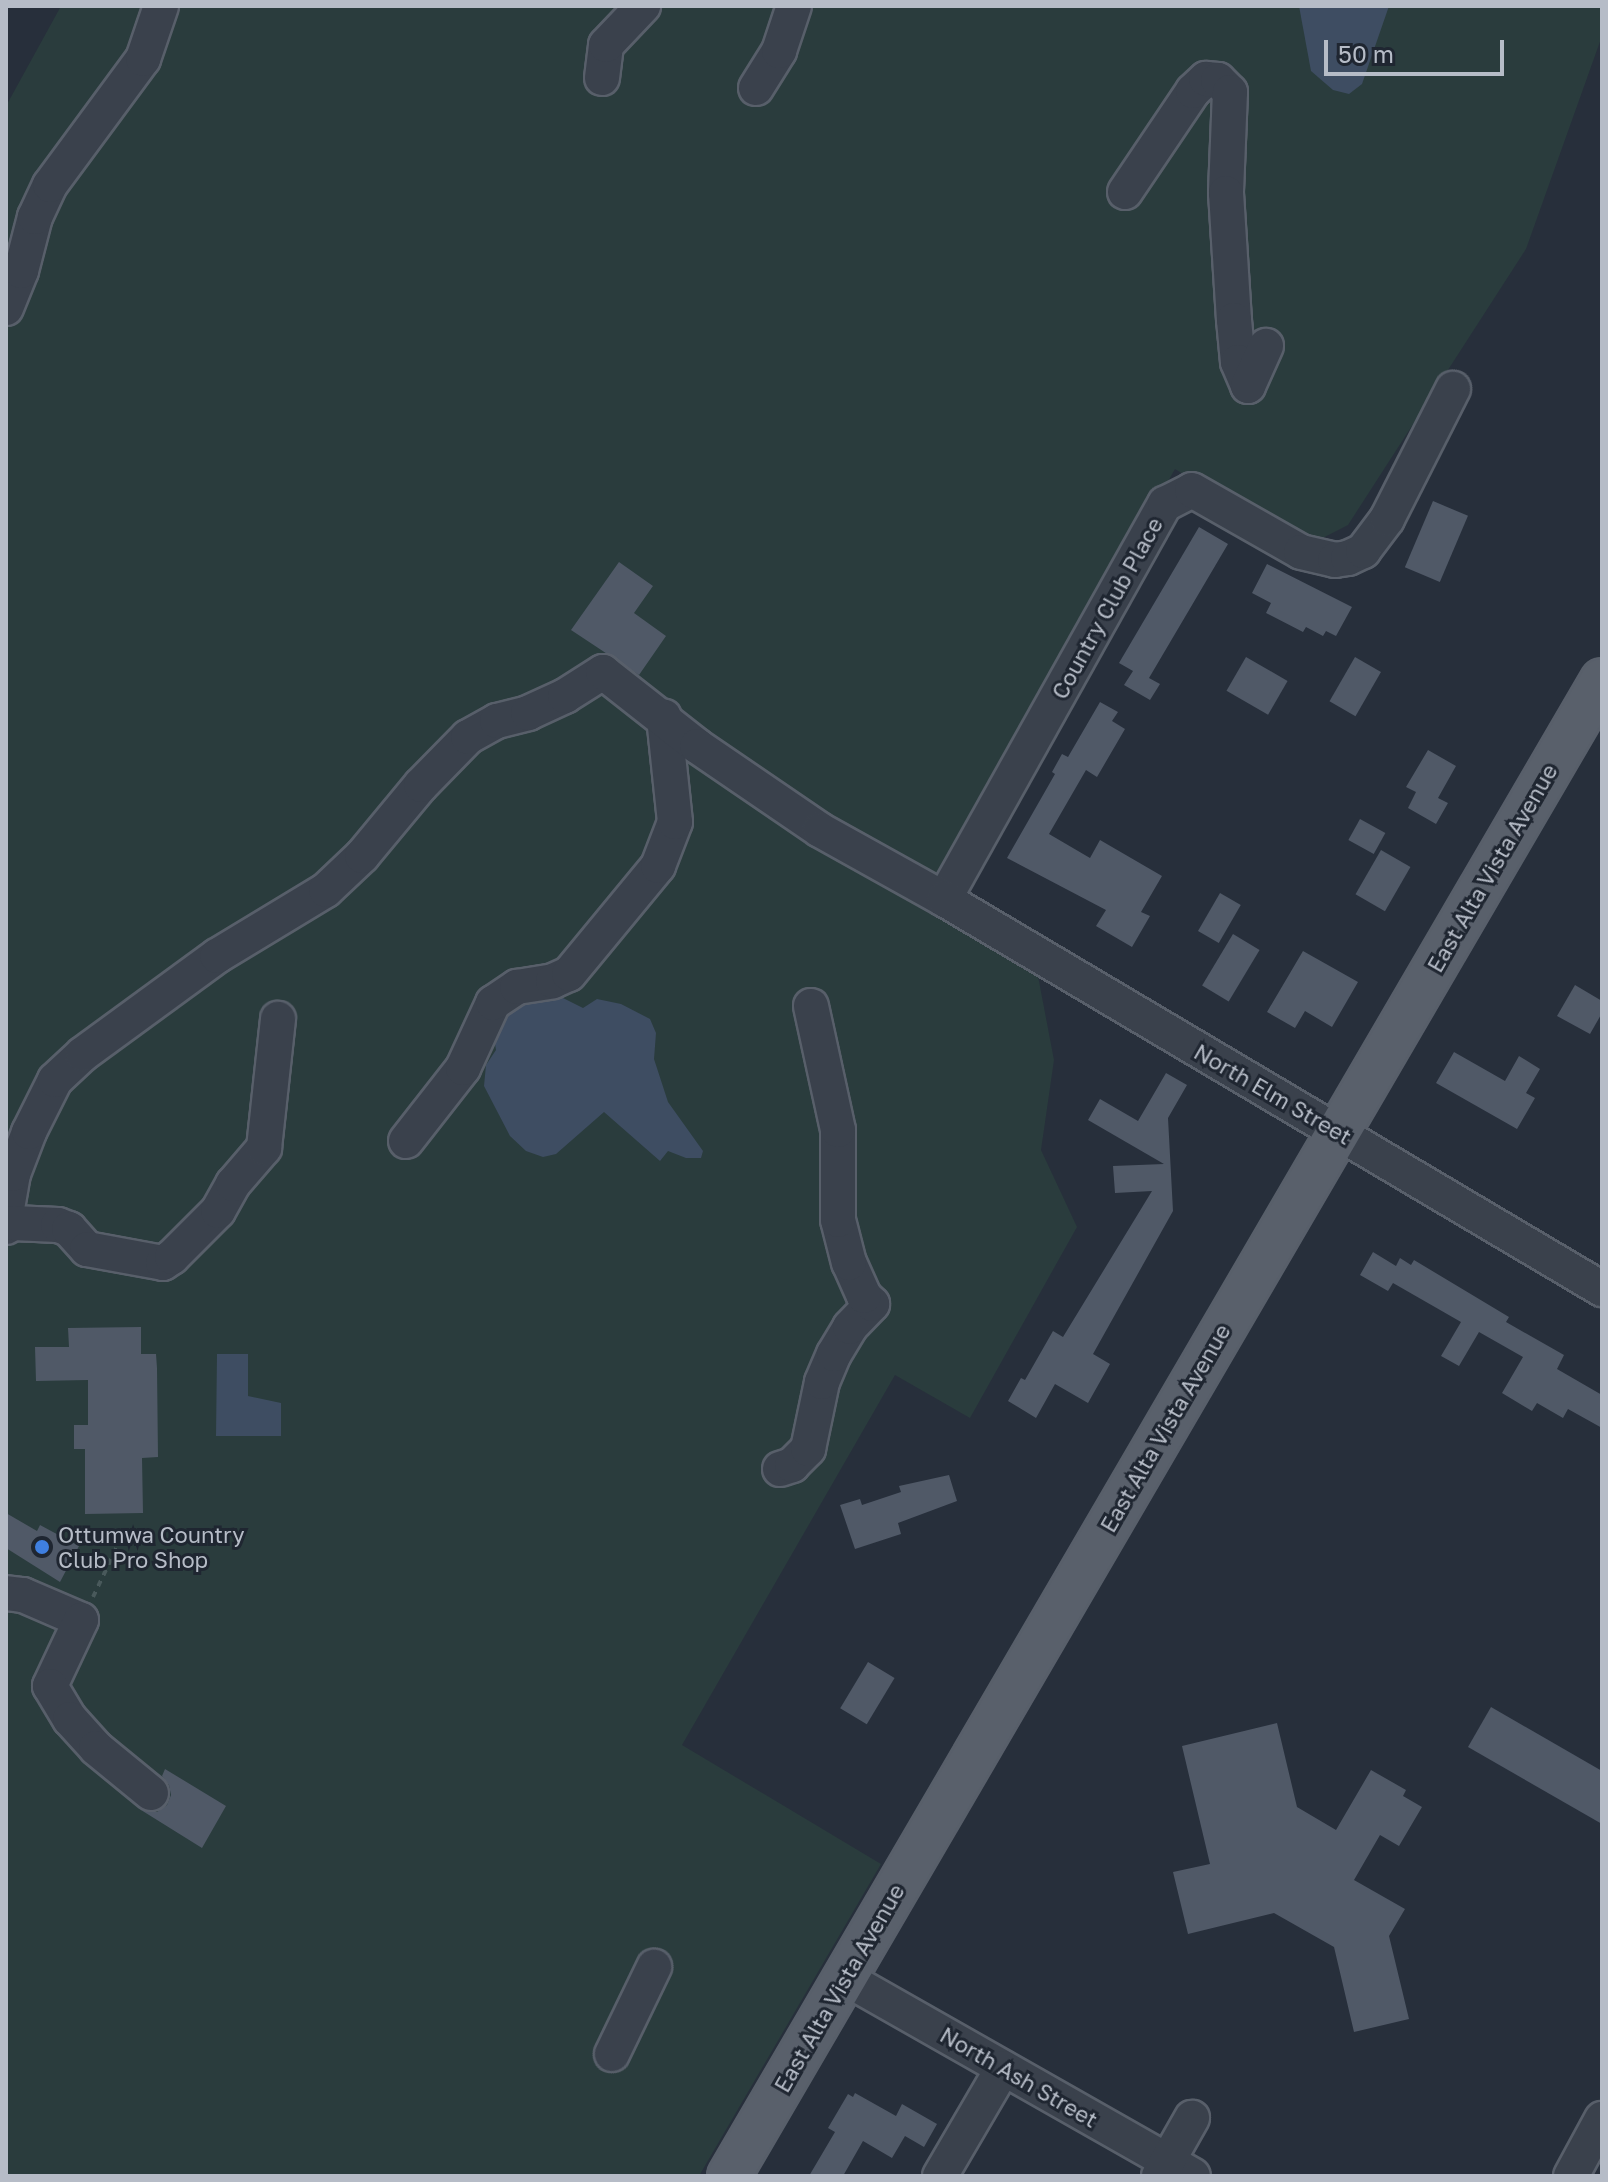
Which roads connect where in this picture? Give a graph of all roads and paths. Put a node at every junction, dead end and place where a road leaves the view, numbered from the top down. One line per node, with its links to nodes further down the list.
1 (161, 6): 7 (street)
2 (643, 6): 4 (street)
3 (794, 6): 5 (street)
4 (602, 78)
5 (756, 88)
6 (1125, 192): 8 (street)
7 (6, 308)
8 (1266, 346)
9 (1453, 389): 12 (street, Country Club Place)
10 (1602, 680): 15 (main road, East Alta Vista Avenue)
11 (664, 717): 12 (street, North Elm Street); 16 (street); 17 (street, North Elm Street)
12 (944, 899): 15 (street, North Elm Street)
13 (811, 1006): 20 (street)
14 (278, 1019): 18 (street)
15 (1337, 1131): 19 (street, North Elm Street); 26 (main road, East Alta Vista Avenue)
16 (406, 1141)
17 (6, 1214)
18 (6, 1227)
19 (1602, 1289)
20 (780, 1469)
21 (117, 1547): 23 (path)
22 (6, 1593): 23 (street)
23 (81, 1620): 24 (street)
24 (151, 1793)
25 (654, 1967): 27 (street)
26 (845, 1978): 28 (street, North Ash Street); 32 (main road, East Alta Vista Avenue)
27 (612, 2054)
28 (1003, 2068): 31 (street, North Ash Street); 33 (street)
29 (1192, 2118): 31 (street)
30 (1602, 2119): 34 (street)
31 (1173, 2171)
32 (729, 2176)
33 (940, 2176)
34 (1571, 2176)

